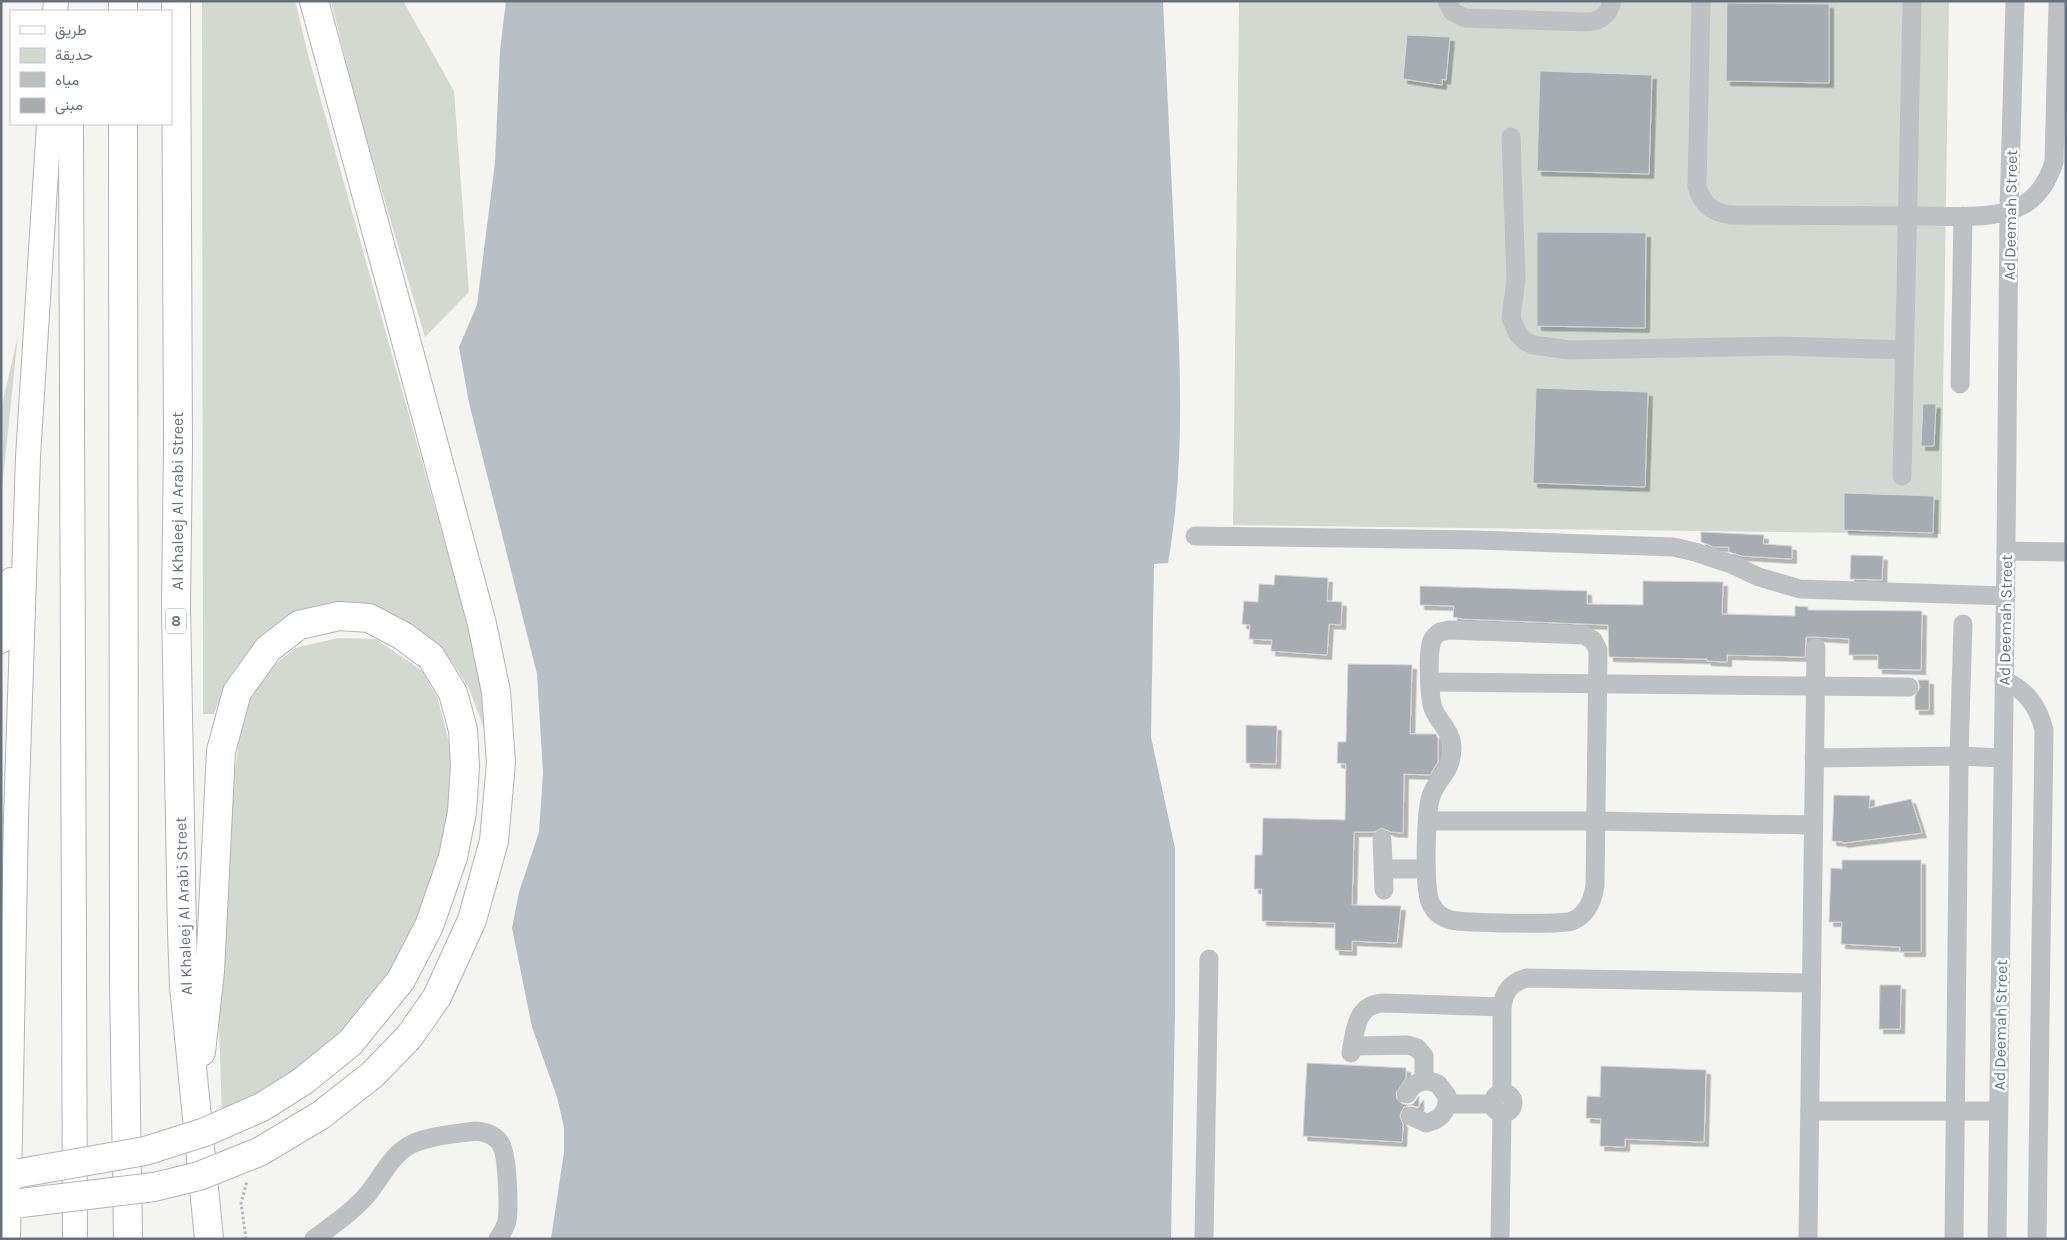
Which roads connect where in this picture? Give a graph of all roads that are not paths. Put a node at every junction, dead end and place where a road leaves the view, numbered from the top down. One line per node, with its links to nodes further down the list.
1 (176, 1): 47 (highway, Al Khaleej Al Arabi Street / 8)
2 (314, 1): 55 (highway, bridge)
3 (1447, 1): 4 (street)
4 (1612, 1)
5 (1701, 1): 14 (street)
6 (1912, 1): 14 (street)
7 (2015, 1): 13 (street, Ad Deemah Street)
8 (2058, 1): 13 (street)
9 (49, 125): 18 (main road)
10 (71, 125): 57 (main road)
11 (123, 125): 58 (highway)
12 (1511, 137): 16 (street)
13 (2009, 211): 15 (street); 21 (street, Ad Deemah Street)
14 (1907, 216): 15 (street); 16 (street)
15 (1963, 216): 17 (street)
16 (1905, 350): 19 (street)
17 (1960, 384)
18 (28, 457): 25 (main road); 54 (main road)
19 (1902, 476)
20 (1195, 536): 23 (street)
21 (2006, 551): 22 (street); 23 (street, Ad Deemah Street)
22 (2066, 552)
23 (2006, 596): 27 (street, Ad Deemah Street)
24 (1963, 624): 32 (street)
25 (1, 641)
26 (1816, 648): 30 (street)
27 (2004, 680): 34 (street, Ad Deemah Street); 67 (street)
28 (1430, 682): 29 (street); 29 (street); 35 (street)
29 (1599, 684): 30 (street); 36 (street)
30 (1815, 687): 31 (street); 33 (street)
31 (1909, 687)
32 (1959, 756): 33 (street); 34 (street); 50 (street)
33 (1814, 758): 37 (street)
34 (2003, 758): 51 (street, Ad Deemah Street)
35 (1428, 821): 36 (street); 40 (street)
36 (1597, 821): 37 (street); 40 (street)
37 (1813, 826): 43 (street)
38 (1382, 839): 39 (street)
39 (1383, 869): 40 (street); 41 (street)
40 (1426, 869)
41 (1384, 890)
42 (1209, 959): 62 (street)
43 (1812, 983): 44 (street); 52 (street)
44 (1502, 1007): 45 (street); 48 (street)
45 (1424, 1080): 46 (street); 49 (street)
46 (1407, 1094)
47 (194, 1095): 54 (highway, bridge); 59 (highway, Al Khaleej Al Arabi Street / 8)
48 (1499, 1103): 49 (street); 63 (street)
49 (1447, 1104): 53 (street)
50 (1956, 1110): 51 (street); 52 (street); 65 (street)
51 (1998, 1111): 66 (street, Ad Deemah Street)
52 (1810, 1112): 64 (street)
53 (1412, 1116)
54 (10, 1174): 55 (main road)
55 (10, 1204): 56 (main road)
56 (8, 1239)
57 (75, 1239)
58 (128, 1239)
59 (209, 1239)
60 (314, 1239): 61 (street)
61 (498, 1239)
62 (1204, 1239)
63 (1500, 1239)
64 (1808, 1239)
65 (1954, 1239)
66 (1997, 1239)
67 (2037, 1239)

